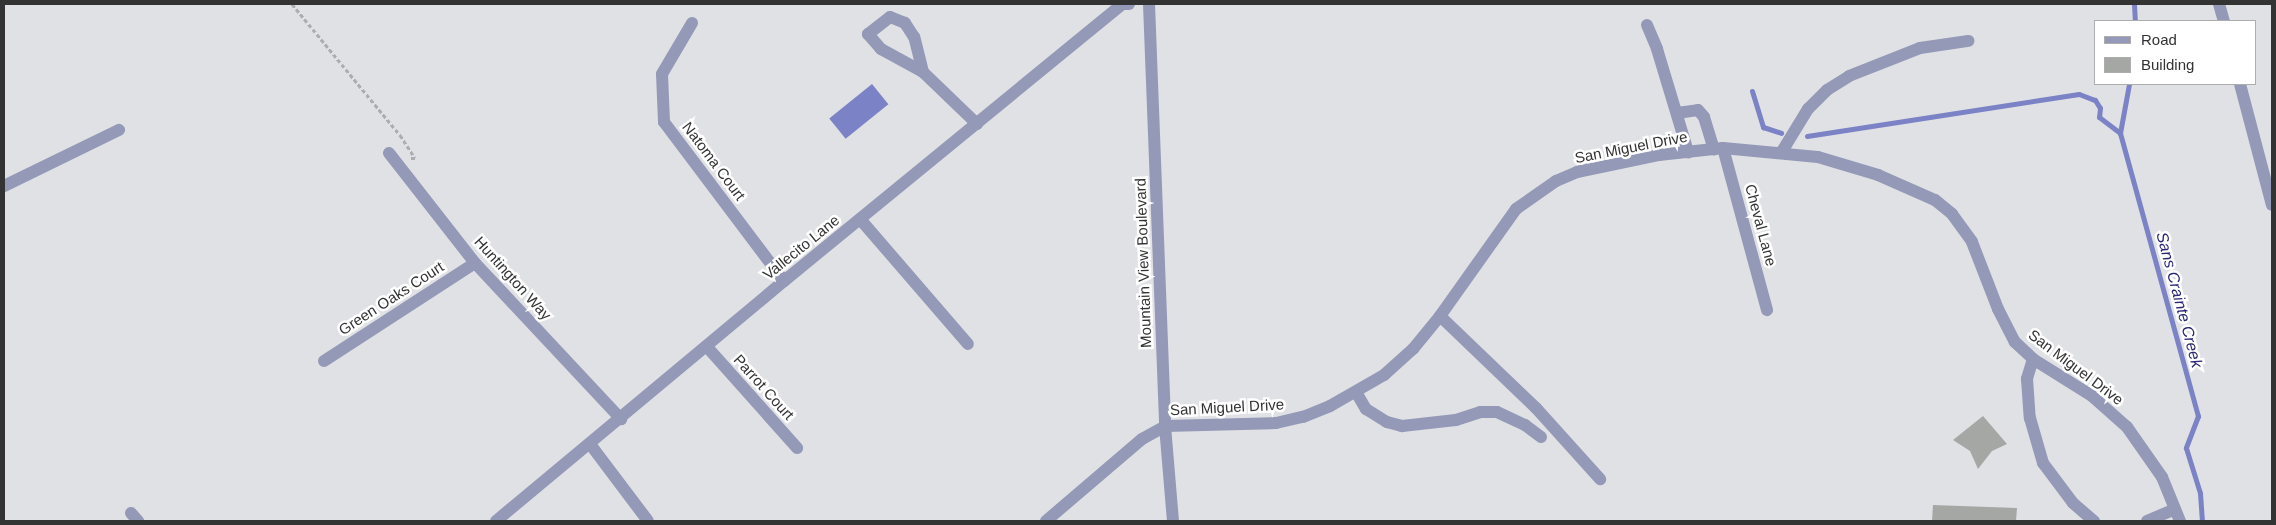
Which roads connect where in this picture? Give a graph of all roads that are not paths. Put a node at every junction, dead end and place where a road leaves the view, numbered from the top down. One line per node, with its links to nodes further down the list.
1 (1129, 4): 11 (street, Vallecito Lane)
2 (1149, 4): 30 (street, Mountain View Boulevard)
3 (2219, 4): 4 (street)
4 (2224, 20)
5 (692, 23): 21 (street, Natoma Court)
6 (1646, 25): 10 (street)
7 (1968, 41): 16 (street)
8 (924, 72): 8 (street); 11 (street)
9 (2240, 85): 18 (street)
10 (1677, 114): 13 (street, Cheval Lane); 14 (street)
11 (977, 124): 19 (street, Vallecito Lane)
12 (119, 130): 17 (street)
13 (1719, 149): 14 (street, San Miguel Drive); 16 (street, San Miguel Drive); 22 (street, Cheval Lane)
14 (1688, 152): 23 (street, San Miguel Drive)
15 (389, 153): 20 (street, Huntington Way)
16 (1781, 153): 26 (street, San Miguel Drive)
17 (4, 186)
18 (2272, 205)
19 (860, 219): 21 (street, Vallecito Lane); 24 (street)
20 (475, 263): 27 (street, Green Oaks Court); 29 (street, Huntington Way)
21 (784, 281): 25 (street, Vallecito Lane)
22 (1767, 310)
23 (1440, 316): 28 (street, San Miguel Drive); 34 (street)
24 (968, 344)
25 (708, 348): 29 (street, Vallecito Lane); 33 (street, Parrot Court)
26 (2033, 359): 35 (street, San Miguel Drive); 40 (street)
27 (324, 361)
28 (1356, 392): 30 (street, San Miguel Drive); 31 (street)
29 (621, 419): 32 (street, Vallecito Lane)
30 (1165, 426): 38 (street, San Miguel Drive); 39 (street, Mountain View Boulevard)
31 (1542, 437)
32 (590, 444): 36 (street, Vallecito Lane); 37 (street)
33 (797, 448)
34 (1600, 479)
35 (2175, 509): 41 (street); 42 (street, San Miguel Drive)
36 (496, 521)
37 (648, 521)
38 (1046, 521)
39 (1173, 521)
40 (2094, 521)
41 (2147, 521)
42 (2180, 521)

